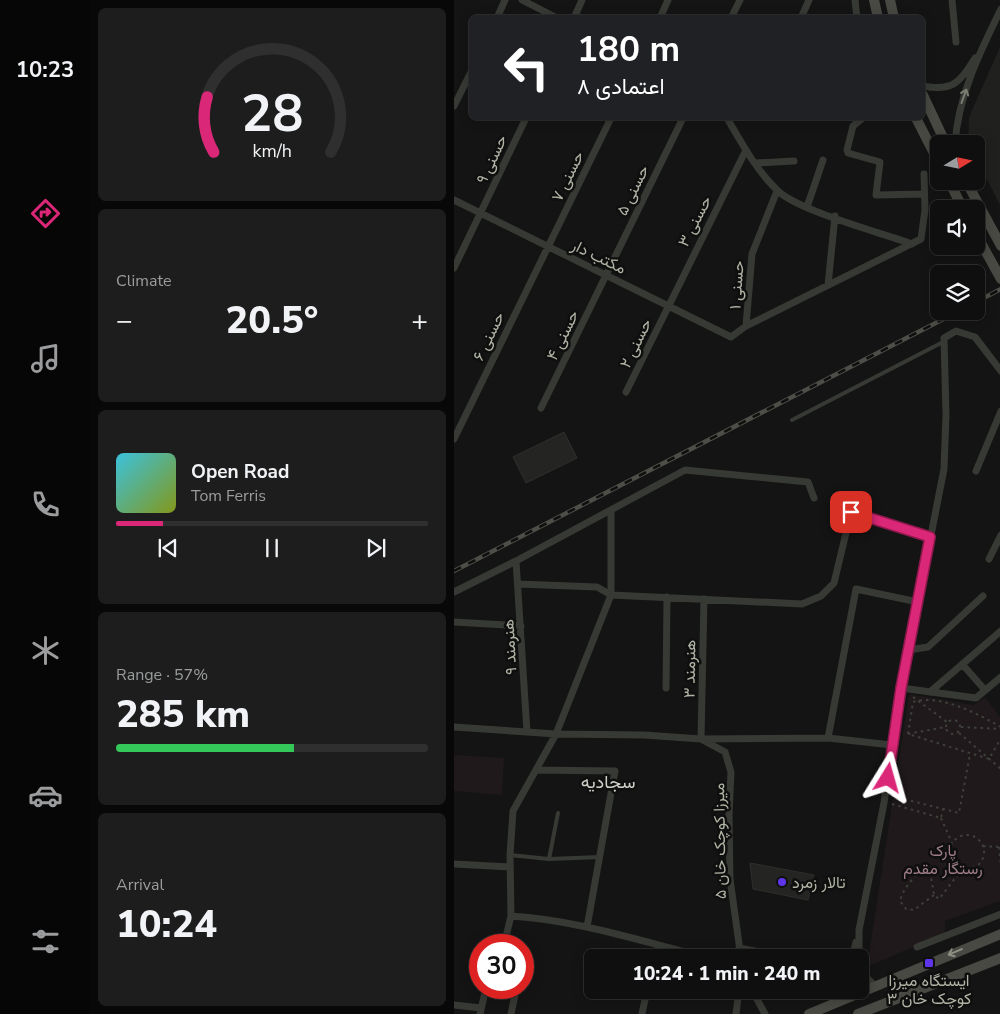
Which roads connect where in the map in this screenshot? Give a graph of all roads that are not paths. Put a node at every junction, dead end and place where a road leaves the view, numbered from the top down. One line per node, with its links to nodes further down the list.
1 (505, 0): 12 (street)
2 (522, 0): 13 (street)
3 (582, 0): 14 (street)
4 (668, 0): 15 (street)
5 (740, 0): 16 (street)
6 (809, 0): 17 (street)
7 (855, 0): 18 (street)
8 (874, 0): 19 (main road)
9 (890, 0): 20 (main road)
10 (952, 0): 21 (street)
11 (1000, 9): 22 (street)
12 (498, 15)
13 (551, 15)
14 (575, 15)
15 (661, 15)
16 (732, 15)
17 (802, 15)
18 (857, 15)
19 (877, 15)
20 (893, 15)
21 (956, 42)
22 (983, 45): 24 (street); 34 (street, one-way to 22)
23 (469, 76): 26 (street)
24 (925, 86)
25 (925, 99): 33 (main road)
26 (454, 106)
27 (525, 120): 46 (street, حسنی ۹)
28 (610, 120): 49 (street, حسنی ۷)
29 (682, 120): 53 (street, حسنی ۵)
30 (728, 120): 36 (street)
31 (860, 120): 43 (street)
32 (917, 120): 35 (main road)
33 (942, 135)
34 (956, 135)
35 (930, 145)
36 (746, 150): 39 (street); 56 (street, حسنی ۳)
37 (823, 160): 45 (street)
38 (794, 161): 39 (street)
39 (756, 163): 42 (street)
40 (924, 174): 43 (street)
41 (971, 190): 50 (main road)
42 (778, 191): 45 (street); 57 (street, حسنی ۱)
43 (924, 194): 48 (street)
44 (454, 200): 46 (street, مکتب دار)
45 (807, 207): 47 (street)
46 (480, 213): 49 (street, مکتب دار); 52 (street, حسنی ۹)
47 (835, 216): 48 (street); 55 (street)
48 (912, 244): 55 (street)
49 (548, 246): 53 (street, مکتب دار); 64 (street, حسنی ۶)
50 (1000, 246)
51 (985, 251): 54 (main road)
52 (454, 268)
53 (606, 275): 56 (street, مکتب دار); 61 (street, حسنی ۴)
54 (1000, 279)
55 (828, 285): 57 (street)
56 (668, 305): 57 (street, مکتب دار); 60 (street, حسنی ۲)
57 (746, 326)
58 (943, 342): 59 (street); 63 (lane); 69 (street)
59 (1000, 371)
60 (626, 392)
61 (541, 408)
62 (1000, 411): 65 (street)
63 (792, 420)
64 (454, 439)
65 (976, 471)
66 (814, 498): 67 (street)
67 (611, 510): 71 (street); 74 (street)
68 (1000, 536): 70 (street)
69 (930, 537): 77 (street); 78 (street)
70 (989, 558)
71 (516, 561): 72 (street, هنرمند ۹); 73 (street)
72 (518, 584): 74 (street); 80 (street, هنرمند ۹)
73 (454, 592)
74 (611, 595): 76 (street); 91 (street)
75 (983, 596): 82 (street)
76 (667, 597): 77 (street); 85 (street)
77 (704, 599): 93 (street, هنرمند ۳)
78 (918, 602): 82 (street); 92 (street)
79 (454, 622): 80 (street)
80 (521, 626): 90 (street, هنرمند ۹)
81 (1000, 631): 83 (street)
82 (908, 650): 86 (street)
83 (962, 664): 87 (street); 88 (street)
84 (1000, 677): 87 (street)
85 (666, 688)
86 (901, 688): 88 (street); 94 (street)
87 (985, 690): 88 (street)
88 (930, 692)
89 (454, 727): 90 (street)
90 (527, 732): 91 (street)
91 (556, 734): 93 (street); 95 (street)
92 (828, 738): 93 (street); 94 (street)
93 (700, 739): 110 (street, میرزا کوچک خان ۵)
94 (892, 745): 105 (street)
95 (536, 770): 97 (street); 98 (street)
96 (558, 813): 99 (lane)
97 (510, 856): 99 (lane); 101 (street)
98 (600, 857): 99 (lane); 104 (street)
99 (550, 859)
100 (454, 864): 101 (street)
101 (510, 867): 103 (street)
102 (1000, 914): 109 (street)
103 (510, 916): 104 (street); 106 (street)
104 (587, 927): 108 (street)
105 (859, 930): 114 (street); 115 (street)
106 (506, 934)
107 (1000, 934): 118 (main road, one-way to 118)
108 (658, 945): 111 (street); 112 (street)
109 (917, 947)
110 (739, 948): 113 (street)
111 (657, 949)
112 (674, 949)
113 (744, 949)
114 (854, 949)
115 (859, 949)
116 (1000, 958): 132 (main road)
117 (869, 981): 118 (street)
118 (874, 986): 119 (main road)
119 (869, 988)
120 (514, 999): 127 (street)
121 (645, 999): 128 (street)
122 (738, 999): 129 (street)
123 (757, 999): 130 (street)
124 (840, 999): 131 (main road)
125 (454, 1005): 126 (street)
126 (481, 1011)
127 (511, 1014)
128 (642, 1014)
129 (736, 1014)
130 (765, 1014)
131 (809, 1014)
132 (858, 1014)

